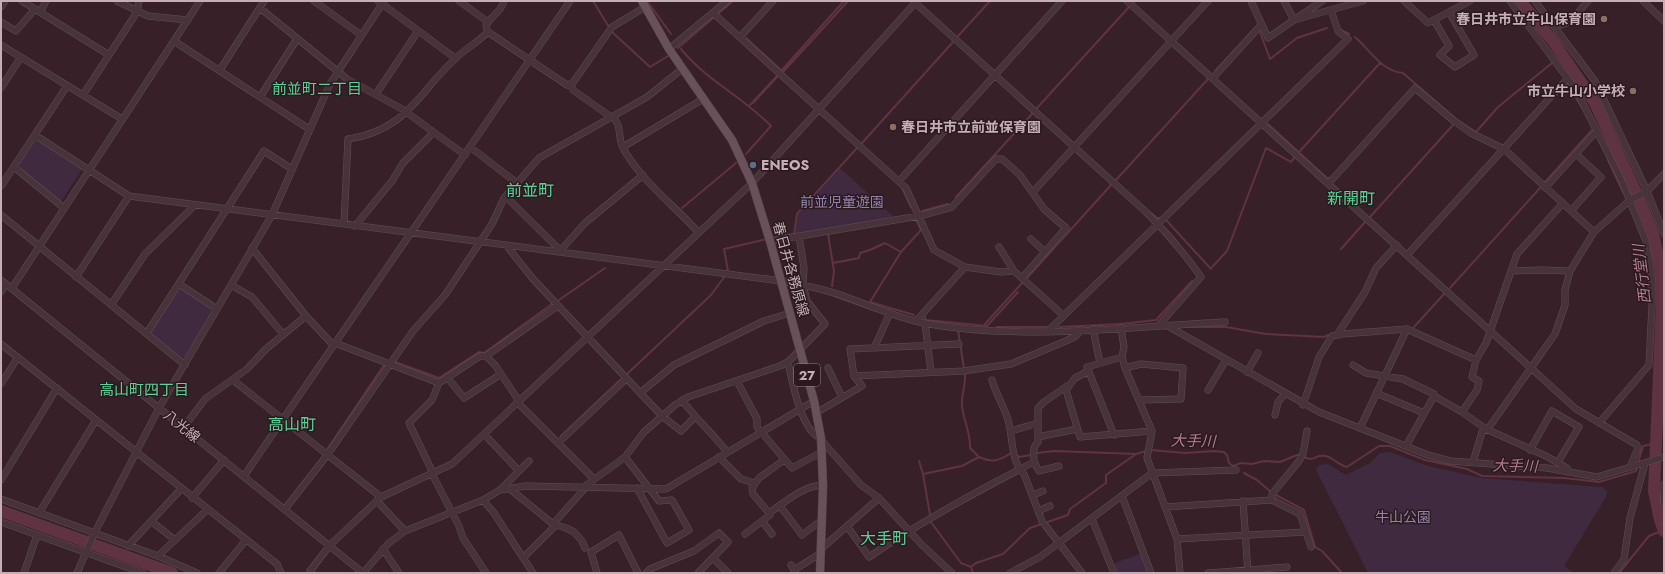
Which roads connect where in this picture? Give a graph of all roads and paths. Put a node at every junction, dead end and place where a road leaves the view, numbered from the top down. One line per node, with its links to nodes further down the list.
1 (5, 1): 32 (street)
2 (22, 1): 35 (street)
3 (46, 1): 35 (street)
4 (117, 1): 36 (street)
5 (139, 1): 36 (street)
6 (200, 1): 39 (street)
7 (264, 1): 33 (street)
8 (314, 1): 49 (street)
9 (459, 1): 44 (street)
10 (504, 1): 44 (street)
11 (570, 1): 59 (street)
12 (727, 1): 38 (street)
13 (773, 1): 50 (street)
14 (1062, 1): 63 (street)
15 (1127, 1): 53 (street)
16 (1208, 1): 53 (street)
17 (1251, 1): 45 (street)
18 (1284, 1): 40 (street)
19 (1322, 1): 40 (street)
20 (1363, 1): 34 (street)
21 (1404, 1): 41 (street)
22 (1470, 1): 37 (street)
23 (1510, 1): 65 (street)
24 (1535, 1): 46 (street)
25 (1588, 1): 46 (street)
26 (1643, 1): 31 (street)
27 (1653, 1): 31 (street)
28 (381, 2): 47 (street); 49 (street)
29 (915, 2): 63 (street); 73 (street)
30 (644, 4): 55 (main road, 春日井各務原線 / 27); 66 (street)
31 (1648, 6): 42 (street)
32 (1, 7)
33 (260, 8): 51 (street); 61 (street)
34 (1331, 10): 40 (street); 77 (street)
35 (38, 11): 43 (street); 56 (street)
36 (137, 12): 39 (street); 56 (street)
37 (1450, 12): 41 (street); 41 (street)
38 (713, 13): 50 (street); 55 (street)
39 (188, 20): 52 (street)
40 (1294, 20): 45 (street)
41 (1434, 20)
42 (1664, 21)
43 (1, 22)
44 (488, 22): 48 (street)
45 (1261, 25): 64 (street)
46 (1555, 27): 100 (street)
47 (418, 31): 58 (street); 69 (street)
48 (488, 32): 58 (street); 59 (street)
49 (360, 36): 62 (street)
50 (740, 37): 73 (street)
51 (297, 39): 62 (street); 71 (street)
52 (174, 41): 61 (street); 76 (street)
53 (1171, 41): 64 (street); 84 (street)
54 (1, 45): 57 (street)
55 (669, 49): 60 (main road, 春日井各務原線 / 27)
56 (108, 55): 70 (street)
57 (21, 57): 67 (street); 68 (street)
58 (455, 58): 74 (street)
59 (530, 60): 66 (street); 82 (street)
60 (682, 69): 72 (main road, 春日井各務原線 / 27); 75 (street)
61 (220, 70): 71 (street)
62 (337, 71): 69 (street); 78 (street)
63 (995, 75): 84 (street); 93 (street)
64 (1213, 78): 77 (street)
65 (1568, 78): 85 (street); 103 (street)
66 (570, 84): 75 (street)
67 (67, 86): 70 (street); 80 (street)
68 (1, 88)
69 (376, 94): 74 (street)
70 (83, 95): 76 (street)
71 (260, 97): 78 (street)
72 (703, 99): 83 (street); 95 (main road, 春日井各務原線 / 27)
73 (820, 109): 93 (street); 95 (street)
74 (407, 113): 79 (street); 112 (street)
75 (612, 116): 83 (street); 94 (street)
76 (122, 119): 90 (street)
77 (1262, 123): 96 (street); 113 (street)
78 (309, 129): 89 (street)
79 (433, 133): 87 (street); 114 (street)
80 (35, 135): 88 (street); 90 (street)
81 (1593, 135): 86 (street)
82 (470, 147): 87 (street); 94 (street)
83 (623, 147): 92 (street)
84 (1074, 147): 99 (street); 113 (street)
85 (1504, 150): 96 (street); 98 (street); 130 (street)
86 (1576, 154): 98 (street); 108 (street)
87 (464, 155): 117 (street)
88 (14, 167): 97 (street); 106 (street)
89 (292, 169): 107 (street); 110 (street)
90 (89, 170): 101 (street); 106 (street)
91 (1664, 174): 100 (street)
92 (643, 175): 116 (street); 128 (street)
93 (899, 181): 111 (street)
94 (517, 183): 102 (street)
95 (752, 183): 116 (street); 121 (main road, 春日井各務原線 / 27)
96 (1329, 183): 124 (street)
97 (1, 186)
98 (1546, 188): 104 (street)
99 (1033, 192): 111 (street); 129 (street)
100 (1646, 192): 103 (street); 118 (street)
101 (129, 196): 105 (street); 136 (street)
102 (506, 197): 122 (street); 128 (street)
103 (1630, 200): 115 (street); 223 (street)
104 (1562, 204): 108 (street); 134 (street)
105 (195, 205): 107 (street); 144 (street)
106 (64, 208): 125 (street)
107 (228, 209): 110 (street); 140 (street)
108 (1570, 211): 115 (street)
109 (1, 215): 125 (street)
110 (272, 215): 112 (street); 126 (street)
111 (919, 216): 119 (street); 132 (street)
112 (344, 224): 114 (street)
113 (1158, 224): 149 (street); 154 (street)
114 (355, 226): 117 (street)
115 (1594, 232): 135 (street)
116 (699, 233): 131 (street)
117 (411, 234): 122 (street); 167 (street)
118 (1664, 234)
119 (798, 236): 121 (street); 141 (street)
120 (1031, 239): 129 (street)
121 (770, 241): 138 (main road, 春日井各務原線 / 27)
122 (480, 242): 123 (street); 179 (street)
123 (506, 245): 128 (street); 145 (street)
124 (1397, 246): 130 (street); 164 (street)
125 (39, 247): 136 (street); 139 (street)
126 (252, 248): 142 (street); 150 (street)
127 (1000, 248): 133 (street)
128 (560, 251): 131 (street)
129 (1045, 252): 137 (street)
130 (1407, 255): 161 (street)
131 (664, 265): 138 (street); 165 (street)
132 (965, 266): 133 (street); 151 (street)
133 (1014, 271): 137 (street)
134 (1511, 271): 135 (street); 161 (street)
135 (1570, 271): 185 (street)
136 (76, 277): 144 (street)
137 (1022, 278): 149 (street)
138 (782, 281): 141 (street); 147 (main road, 春日井各務原線 / 27)
139 (6, 284): 143 (street); 212 (street, 八光線)
140 (179, 284): 146 (street); 162 (street)
141 (803, 284): 148 (street); 171 (street)
142 (231, 285): 146 (street); 163 (street)
143 (1, 292)
144 (111, 304): 162 (street)
145 (558, 306): 165 (street); 173 (street)
146 (217, 309): 181 (street)
147 (790, 313): 171 (main road, 春日井各務原線 / 27); 202 (street)
148 (890, 313): 151 (street); 170 (street)
149 (1063, 315): 160 (street)
150 (306, 316): 163 (street); 167 (street)
151 (916, 321): 153 (street)
152 (1225, 322): 155 (street)
153 (925, 323): 160 (street); 169 (street)
154 (1159, 325): 155 (street); 156 (street)
155 (1166, 325): 176 (street)
156 (1121, 328): 157 (street); 175 (street)
157 (1093, 329): 159 (street); 180 (street)
158 (1407, 329): 164 (street); 177 (street); 192 (street)
159 (1081, 330): 160 (street); 187 (street)
160 (1048, 331)
161 (1490, 331): 177 (street); 185 (street)
162 (146, 333): 181 (street)
163 (282, 334): 194 (street)
164 (1337, 335): 211 (street)
165 (588, 337): 193 (street); 210 (street)
166 (1, 344): 174 (street)
167 (334, 344): 179 (street); 220 (street)
168 (959, 344): 169 (street)
169 (927, 346): 170 (street); 187 (street)
170 (874, 348): 190 (street)
171 (800, 350): 178 (street); 209 (main road, 春日井各務原線 / 27)
172 (1258, 353): 188 (street)
173 (486, 356): 189 (street); 191 (street)
174 (18, 357): 198 (street); 200 (street)
175 (1122, 357): 180 (street); 184 (street)
176 (1226, 360): 188 (street); 201 (street)
177 (1476, 360): 214 (street)
178 (788, 362): 196 (street); 213 (street)
179 (390, 363): 197 (street); 242 (street)
180 (1100, 363): 186 (street)
181 (185, 365): 212 (street)
182 (1353, 365): 192 (street)
183 (828, 368): 206 (street)
184 (1126, 368): 208 (street); 208 (street)
185 (1532, 368): 223 (street); 227 (street)
186 (1088, 371): 199 (street); 233 (street)
187 (931, 372): 190 (street)
188 (1247, 372): 203 (street)
189 (501, 374): 191 (street); 210 (street)
190 (854, 376): 206 (street)
191 (447, 377): 197 (street)
192 (1384, 377): 204 (street); 205 (street)
193 (626, 379): 202 (street); 236 (street)
194 (233, 380): 220 (street); 224 (street)
195 (992, 380): 228 (street)
196 (737, 381): 207 (street); 231 (street)
197 (439, 383): 260 (street)
198 (1, 384)
199 (1067, 386): 222 (street); 226 (street)
200 (57, 388): 221 (street); 263 (street)
201 (1208, 390)
202 (640, 393): 218 (street)
203 (1285, 394): 211 (street); 217 (street)
204 (1376, 394): 216 (street); 225 (street)
205 (1434, 396): 214 (street); 216 (street)
206 (842, 397): 215 (street)
207 (682, 400): 218 (street); 219 (street)
208 (1140, 400): 229 (street)
209 (814, 401): 213 (street); 215 (main road, 春日井各務原線 / 27)
210 (518, 402): 232 (street); 236 (street)
211 (1303, 405): 225 (street)
212 (160, 408): 224 (street, 八光線); 241 (street)
213 (799, 409): 231 (street); 235 (street)
214 (1462, 412): 227 (street)
215 (816, 413): 235 (main road, 春日井各務原線 / 27)
216 (1424, 414): 237 (street)
217 (1276, 415)
218 (662, 416): 219 (street); 243 (street)
219 (695, 417): 239 (street)
220 (283, 418): 242 (street); 261 (street)
221 (96, 420): 241 (street); 291 (street)
222 (1038, 423): 228 (street); 234 (street)
223 (1600, 423): 254 (street)
224 (184, 427): 246 (street, 八光線)
225 (1360, 428): 237 (street)
226 (1077, 429): 233 (street); 234 (street)
227 (1486, 429): 238 (street); 250 (street)
228 (1011, 431): 255 (street)
229 (1152, 431): 233 (street); 259 (street)
230 (1307, 431): 281 (street)
231 (761, 432): 239 (street); 247 (street)
232 (484, 434): 257 (street); 260 (street)
233 (1114, 435)
234 (1038, 437): 249 (street)
235 (822, 440): 240 (main road, 春日井各務原線 / 27); 277 (street)
236 (558, 443): 262 (street)
237 (1406, 446): 250 (street)
238 (1530, 450): 251 (street); 251 (street)
239 (727, 452): 244 (street)
240 (822, 452): 247 (street); 266 (main road, 春日井各務原線 / 27)
241 (136, 453): 268 (street); 306 (street)
242 (328, 454): 279 (street); 287 (street)
243 (625, 457): 262 (street); 270 (street)
244 (719, 457): 264 (street); 270 (street)
245 (1664, 457): 252 (street)
246 (224, 460): 261 (street, 八光線); 276 (street)
247 (784, 460): 264 (street)
248 (529, 461): 257 (street)
249 (1034, 462): 253 (street); 255 (street)
250 (1473, 462): 258 (street)
251 (1558, 462): 258 (street)
252 (1644, 463): 254 (street); 350 (street)
253 (1059, 466)
254 (1630, 467): 258 (street)
255 (1019, 470): 274 (street); 300 (street)
256 (1236, 470): 259 (street)
257 (519, 471): 272 (street)
258 (1568, 472)
259 (1152, 473): 275 (street); 286 (street)
260 (433, 474): 279 (street); 290 (street)
261 (244, 476): 287 (street, 八光線)
262 (594, 479): 267 (street)
263 (1, 480)
264 (754, 483): 292 (street)
265 (1664, 484): 283 (street)
266 (823, 485): 284 (street); 294 (main road, 春日井各務原線 / 27)
267 (586, 486): 269 (street); 271 (street); 298 (street)
268 (180, 488): 276 (street); 295 (street)
269 (637, 488): 270 (street); 270 (street)
270 (649, 488)
271 (510, 489): 272 (street); 298 (street)
272 (500, 490): 280 (street)
273 (1043, 491): 274 (street)
274 (1033, 495): 289 (street)
275 (1122, 496): 293 (street); 347 (street)
276 (192, 498): 288 (street)
277 (879, 498): 299 (street); 300 (street)
278 (1, 499): 291 (street)
279 (379, 499): 301 (street); 313 (street)
280 (483, 500): 290 (street); 320 (street)
281 (1272, 500): 282 (street); 302 (street)
282 (1243, 502): 286 (street); 307 (street)
283 (1664, 504)
284 (780, 506): 292 (street); 294 (street)
285 (1050, 506): 289 (street)
286 (1165, 507): 308 (street)
287 (285, 509): 313 (street, 八光線)
288 (207, 510): 309 (street); 310 (street)
289 (1038, 511): 311 (street)
290 (451, 512): 301 (street); 326 (street)
291 (40, 513): 306 (street)
292 (769, 513): 296 (street)
293 (1092, 519): 311 (street); 346 (street)
294 (822, 520): 318 (main road, 春日井各務原線 / 27)
295 (151, 521): 309 (street); 312 (street)
296 (762, 521): 303 (street); 304 (street)
297 (1, 522): 305 (street)
298 (554, 525): 315 (street); 320 (street)
299 (847, 526): 300 (street); 318 (street)
300 (908, 530): 343 (street)
301 (405, 531): 316 (street)
302 (1305, 532): 307 (street); 314 (street)
303 (745, 534)
304 (772, 534)
305 (37, 535): 317 (street); 327 (street)
306 (94, 535): 312 (street); 317 (street)
307 (1246, 536): 308 (street); 325 (street)
308 (1178, 539): 348 (street)
309 (175, 540): 319 (street)
310 (246, 540): 331 (street); 332 (street)
311 (1060, 544): 344 (street); 345 (street)
312 (128, 546): 319 (street)
313 (330, 546): 333 (street); 334 (street, 八光線)
314 (1311, 546)
315 (585, 548)
316 (383, 549): 334 (street); 335 (street)
317 (86, 551): 324 (street); 328 (street)
318 (821, 551): 322 (street); 342 (main road, 春日井各務原線 / 27)
319 (158, 556): 330 (street)
320 (523, 558): 336 (street)
321 (713, 558): 339 (street); 340 (street); 341 (street)
322 (791, 565)
323 (1287, 567): 325 (street)
324 (131, 571): 329 (street)
325 (1248, 571): 349 (street)
326 (483, 572)
327 (24, 573)
328 (77, 573)
329 (143, 573)
330 (197, 573)
331 (219, 573)
332 (281, 573)
333 (312, 573)
334 (363, 573)
335 (399, 573)
336 (533, 573)
337 (597, 573): 338 (street)
338 (638, 573)
339 (646, 573)
340 (698, 573)
341 (728, 573)
342 (820, 573)
343 (952, 573)
344 (1010, 573)
345 (1082, 573)
346 (1114, 573)
347 (1151, 573)
348 (1180, 573)
349 (1208, 573)
350 (1614, 573)

